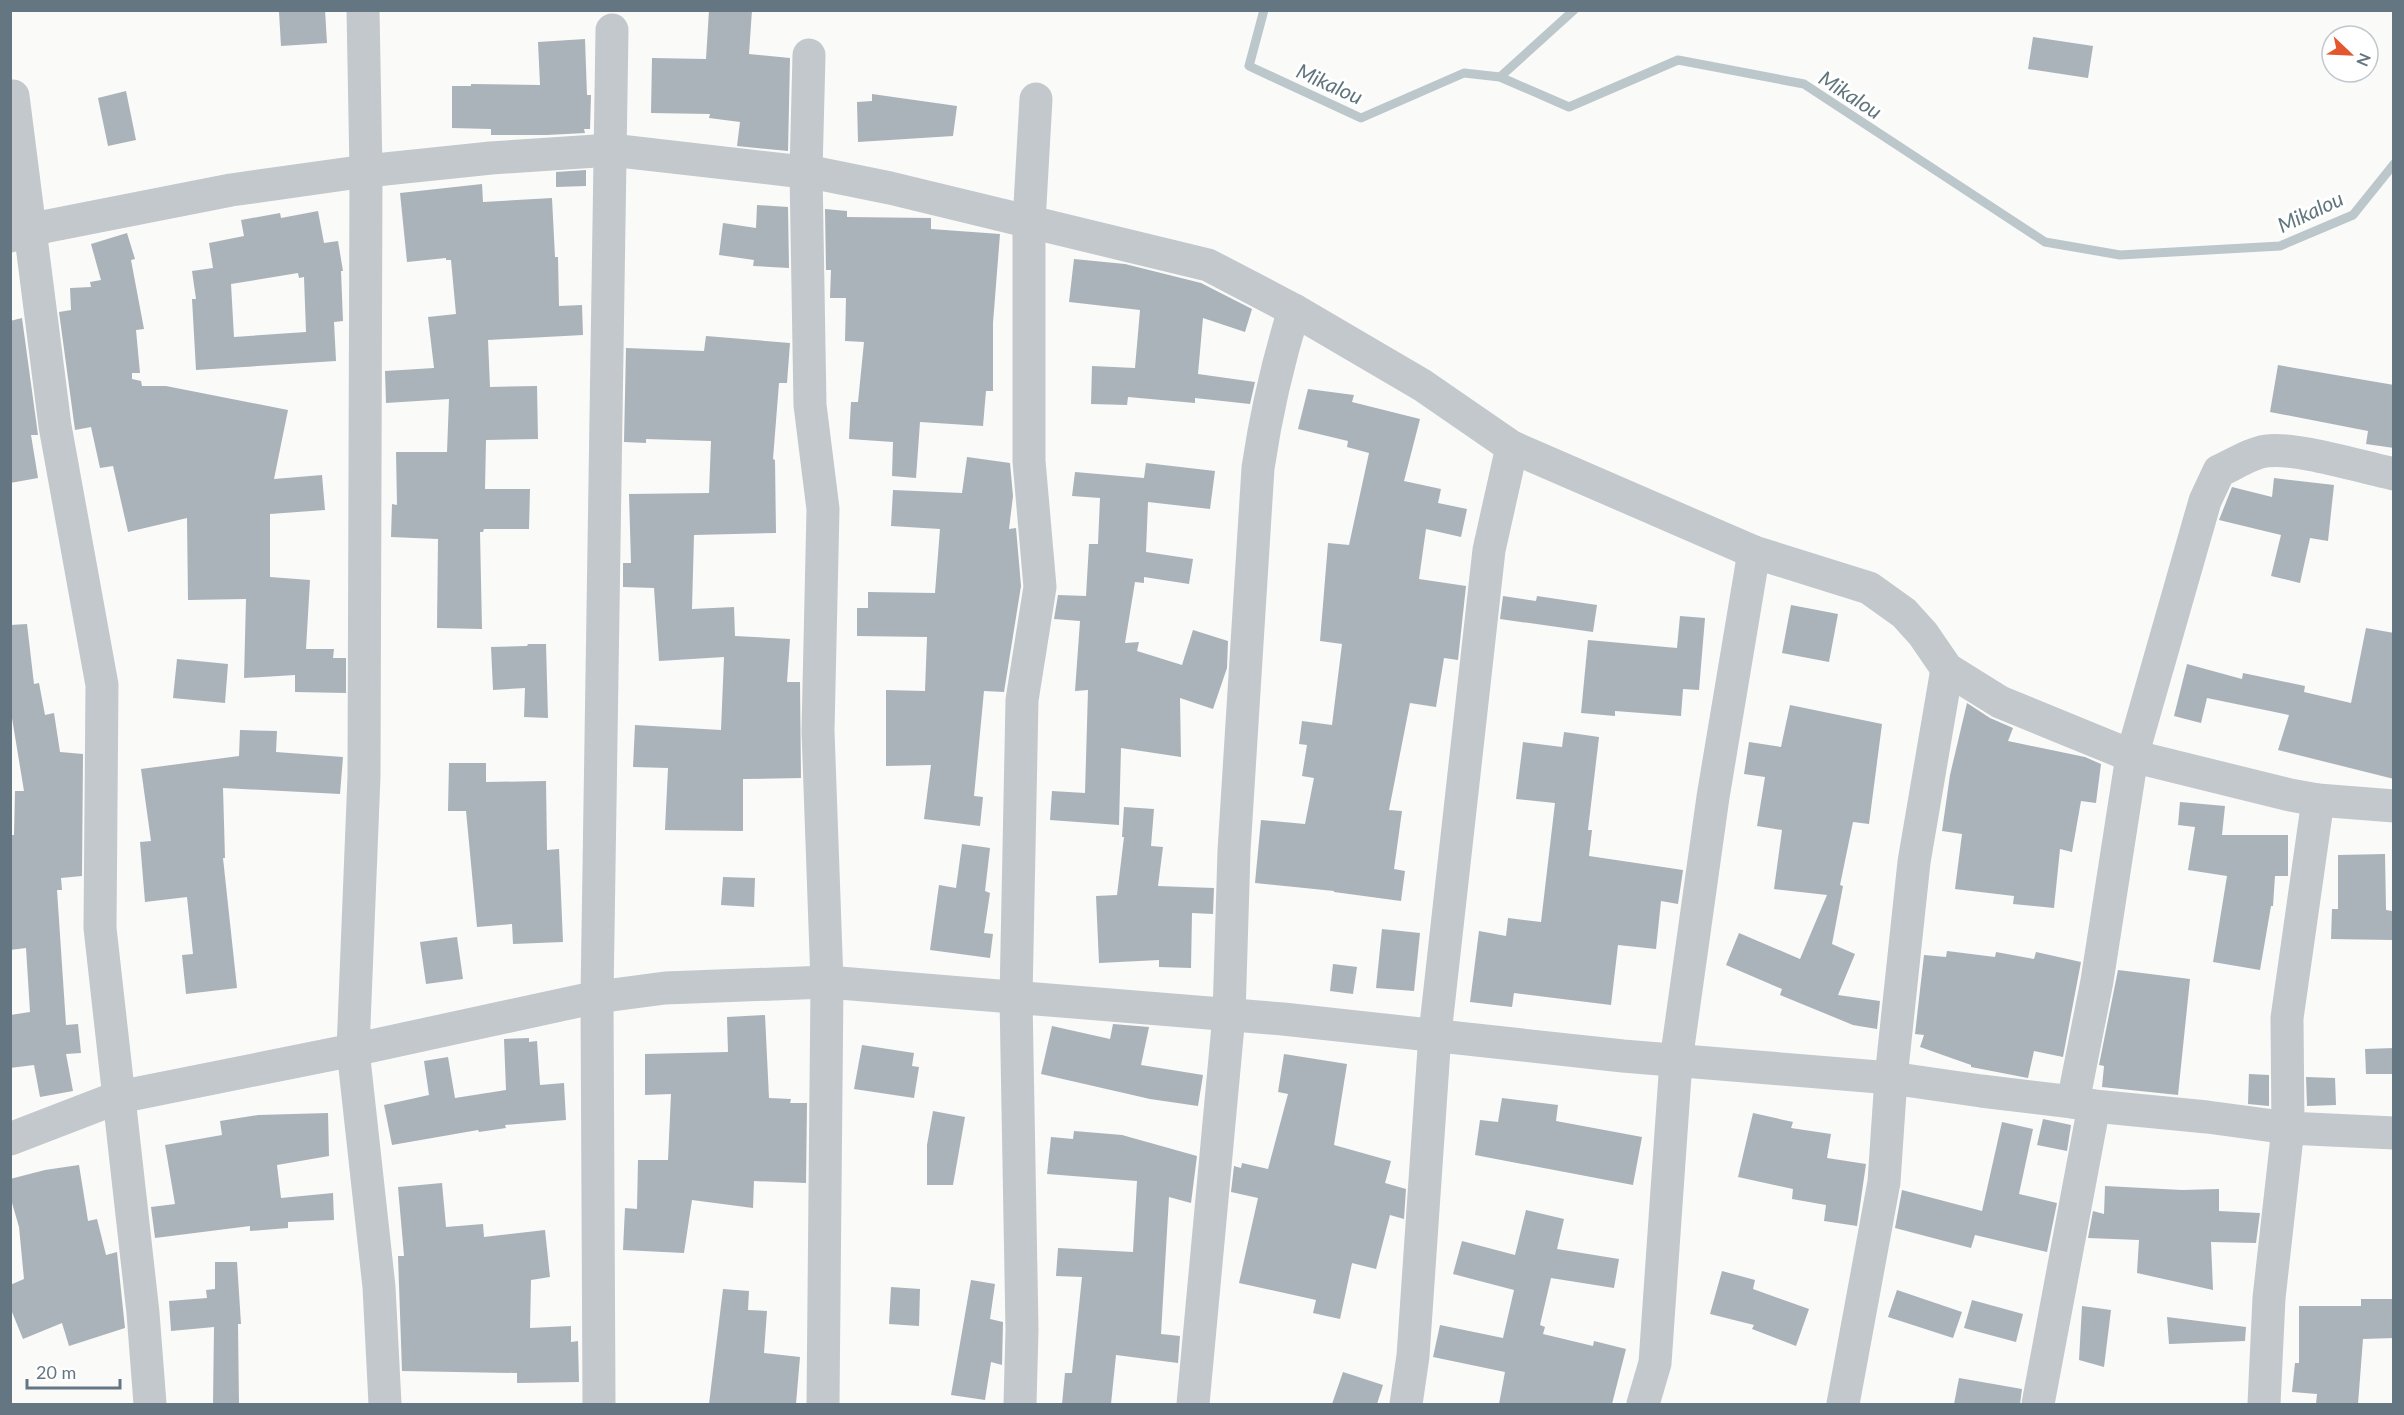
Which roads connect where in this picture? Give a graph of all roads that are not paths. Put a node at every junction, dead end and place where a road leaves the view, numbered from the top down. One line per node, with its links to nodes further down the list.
1 (363, 10): 7 (street)
2 (612, 30): 6 (street)
3 (809, 55): 8 (street)
4 (13, 96): 10 (street)
5 (1036, 99): 9 (street)
6 (611, 150): 7 (street); 8 (street); 20 (street)
7 (366, 171): 10 (street); 24 (street)
8 (806, 172): 9 (street); 19 (street)
9 (1029, 222): 11 (street); 21 (street)
10 (21, 233): 27 (street)
11 (1294, 310): 12 (street); 22 (street)
12 (1512, 447): 14 (street); 23 (street)
13 (2394, 474): 16 (street)
14 (1754, 552): 15 (street); 25 (street)
15 (1947, 669): 16 (street); 26 (street)
16 (2132, 756): 17 (street); 28 (street)
17 (2318, 800): 18 (street); 29 (street)
18 (2394, 806)
19 (826, 982): 20 (street); 21 (street); 35 (street)
20 (597, 997): 24 (street); 34 (street)
21 (1016, 998): 22 (street); 36 (street)
22 (1229, 1015): 23 (street); 37 (street)
23 (1435, 1034): 25 (street); 38 (street)
24 (353, 1050): 27 (street); 33 (street)
25 (1676, 1061): 26 (street); 39 (street)
26 (1891, 1078): 28 (street); 40 (street)
27 (119, 1097): 31 (street); 32 (street)
28 (2084, 1104): 29 (street); 41 (street)
29 (2288, 1128): 30 (street); 42 (street)
30 (2394, 1133)
31 (10, 1138)
32 (150, 1404)
33 (385, 1404)
34 (599, 1404)
35 (823, 1404)
36 (1020, 1404)
37 (1192, 1404)
38 (1406, 1404)
39 (1644, 1404)
40 (1843, 1404)
41 (2038, 1404)
42 (2264, 1404)

